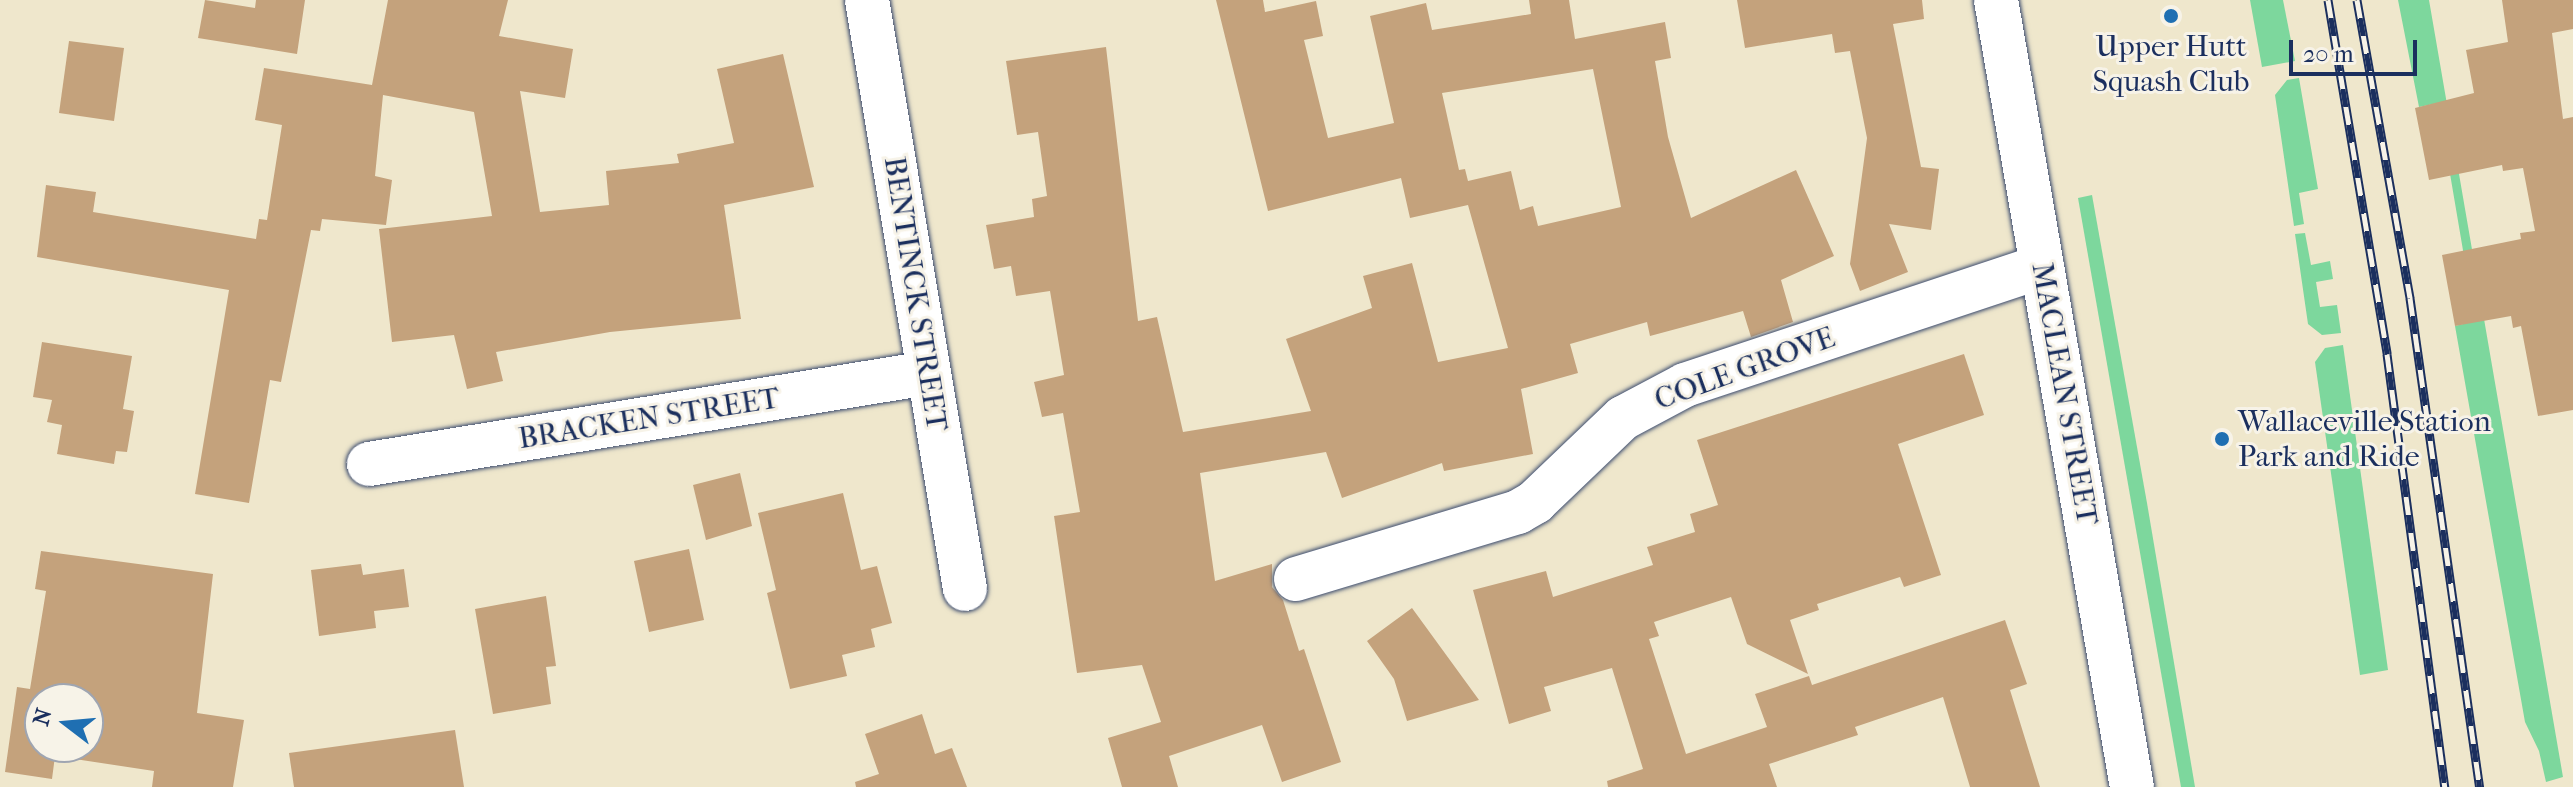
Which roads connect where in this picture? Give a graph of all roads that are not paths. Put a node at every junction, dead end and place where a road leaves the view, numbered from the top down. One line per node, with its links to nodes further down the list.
1 (867, 0): 4 (street, BENTINCK STREET)
2 (1996, 0): 3 (street, MACLEAN STREET)
3 (2042, 266): 6 (street, COLE GROVE); 8 (street, MACLEAN STREET)
4 (928, 373): 5 (street, BRACKEN STREET); 7 (street, BENTINCK STREET)
5 (369, 464)
6 (1296, 579)
7 (965, 589)
8 (2132, 787)

